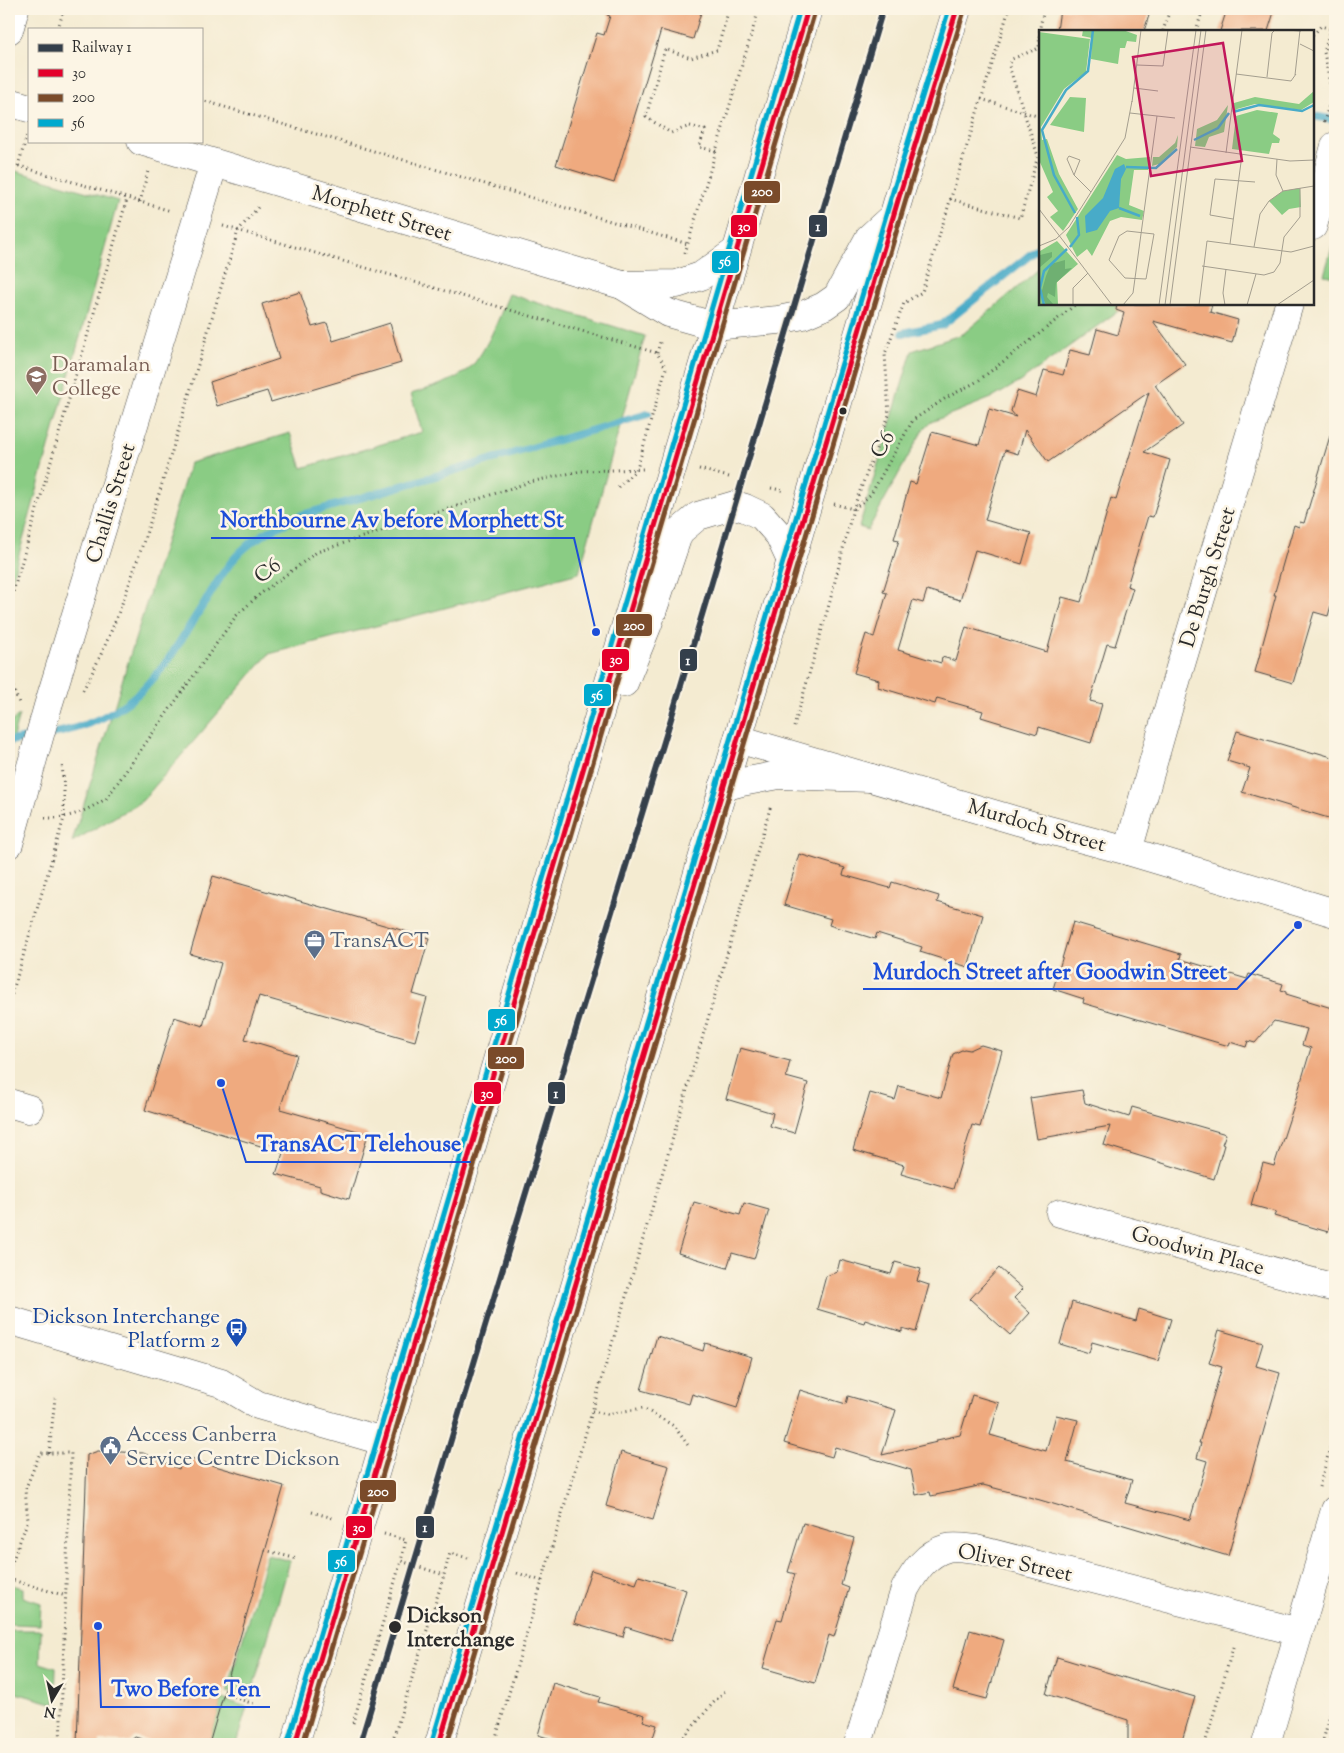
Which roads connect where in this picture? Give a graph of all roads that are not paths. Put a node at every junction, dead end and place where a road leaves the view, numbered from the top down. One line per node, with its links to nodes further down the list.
1 (15, 9): 4 (main road)
2 (808, 9): 12 (main road)
3 (957, 9): 10 (main road)
4 (9, 30)
5 (9, 102): 6 (main road)
6 (28, 108)
7 (144, 142): 9 (main road, Morphett Street)
8 (1335, 146): 11 (main road)
9 (214, 163): 13 (main road, Morphett Street); 21 (main road, Challis Street)
10 (893, 216): 15 (main road); 16 (main road)
11 (1314, 222)
12 (736, 251): 13 (main road, Morphett Street); 15 (main road)
13 (622, 285): 15 (main road, Morphett Street)
14 (1289, 305): 22 (main road, De Burgh Street)
15 (714, 326): 20 (main road)
16 (791, 561): 17 (main road); 20 (main road)
17 (738, 739): 18 (main road, Murdoch Street); 19 (main road)
18 (871, 778): 19 (main road); 22 (main road, Murdoch Street)
19 (723, 787): 31 (main road)
20 (566, 824): 27 (main road)
21 (9, 844)
22 (1128, 850): 23 (main road, Murdoch Street)
23 (1335, 913)
24 (1060, 1213): 25 (main road, Goodwin Place)
25 (1335, 1288)
26 (9, 1320): 27 (main road)
27 (383, 1442): 30 (main road)
28 (1335, 1510): 29 (main road)
29 (1299, 1632): 32 (main road, Oliver Street); 33 (main road)
30 (295, 1744)
31 (439, 1744)
32 (858, 1744)
33 (1266, 1744)

